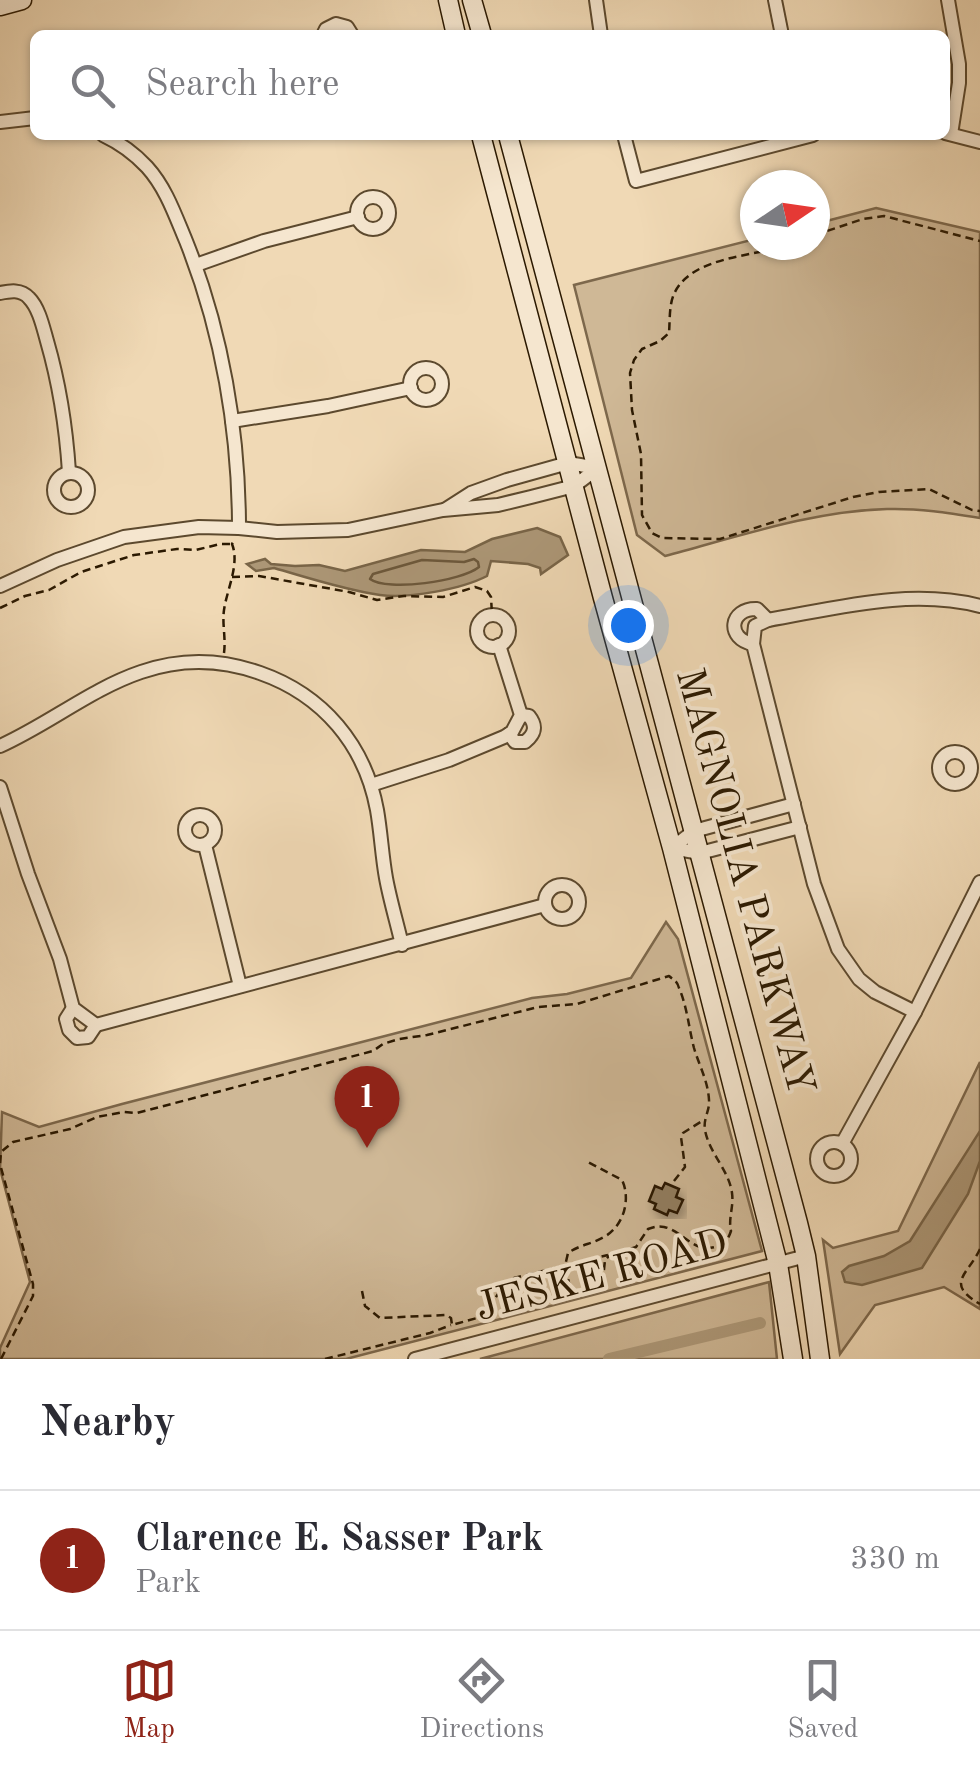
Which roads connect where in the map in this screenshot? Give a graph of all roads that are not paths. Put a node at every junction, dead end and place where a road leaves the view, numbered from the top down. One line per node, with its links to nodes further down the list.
1 (22, 0): 7 (main road)
2 (448, 0): 10 (main road)
3 (472, 0): 11 (main road)
4 (596, 0): 12 (street)
5 (776, 0): 13 (street)
6 (948, 0): 16 (street)
7 (0, 6)
8 (326, 30): 9 (street)
9 (349, 30)
10 (455, 30)
11 (481, 30)
12 (601, 30)
13 (781, 30)
14 (30, 119): 15 (street)
15 (0, 122)
16 (950, 125)
17 (950, 134): 23 (street)
18 (123, 140): 27 (street)
19 (482, 140): 25 (main road, MAGNOLIA PARKWAY)
20 (509, 140): 24 (main road, MAGNOLIA PARKWAY)
21 (625, 140): 22 (street)
22 (790, 140)
23 (980, 142)
24 (519, 175): 25 (main road); 32 (main road, MAGNOLIA PARKWAY)
25 (492, 183): 31 (main road, MAGNOLIA PARKWAY)
26 (358, 217): 27 (street)
27 (196, 265): 30 (street)
28 (0, 293): 33 (street)
29 (411, 388): 30 (street)
30 (232, 420): 36 (street)
31 (568, 463): 32 (street); 34 (main road, MAGNOLIA PARKWAY); 35 (street)
32 (598, 468): 34 (street); 47 (main road, MAGNOLIA PARKWAY)
33 (69, 472)
34 (574, 486): 35 (street); 49 (main road, MAGNOLIA PARKWAY)
35 (444, 510): 36 (street)
36 (239, 528): 37 (street)
37 (0, 586)
38 (980, 606): 39 (street)
39 (762, 623): 40 (street); 40 (street)
40 (753, 644): 45 (street)
41 (499, 645): 41 (street); 43 (street)
42 (0, 746): 43 (street)
43 (371, 785): 53 (street)
44 (0, 787): 55 (street)
45 (794, 804): 46 (street); 47 (street)
46 (800, 827): 50 (street); 56 (street)
47 (694, 830): 49 (street); 50 (main road, MAGNOLIA PARKWAY)
48 (205, 844): 54 (street)
49 (672, 848): 50 (street); 60 (main road, MAGNOLIA PARKWAY)
50 (700, 853): 59 (main road, MAGNOLIA PARKWAY)
51 (980, 882): 56 (street)
52 (545, 905): 53 (street)
53 (402, 944): 54 (street)
54 (240, 986): 57 (street)
55 (72, 1008): 57 (street); 57 (street)
56 (915, 1012): 58 (street)
57 (96, 1026)
58 (842, 1144)
59 (806, 1256): 60 (street, JESKE ROAD); 63 (main road, MAGNOLIA PARKWAY)
60 (778, 1264): 61 (street, JESKE ROAD); 62 (main road, MAGNOLIA PARKWAY)
61 (414, 1359)
62 (793, 1359)
63 (820, 1359)

